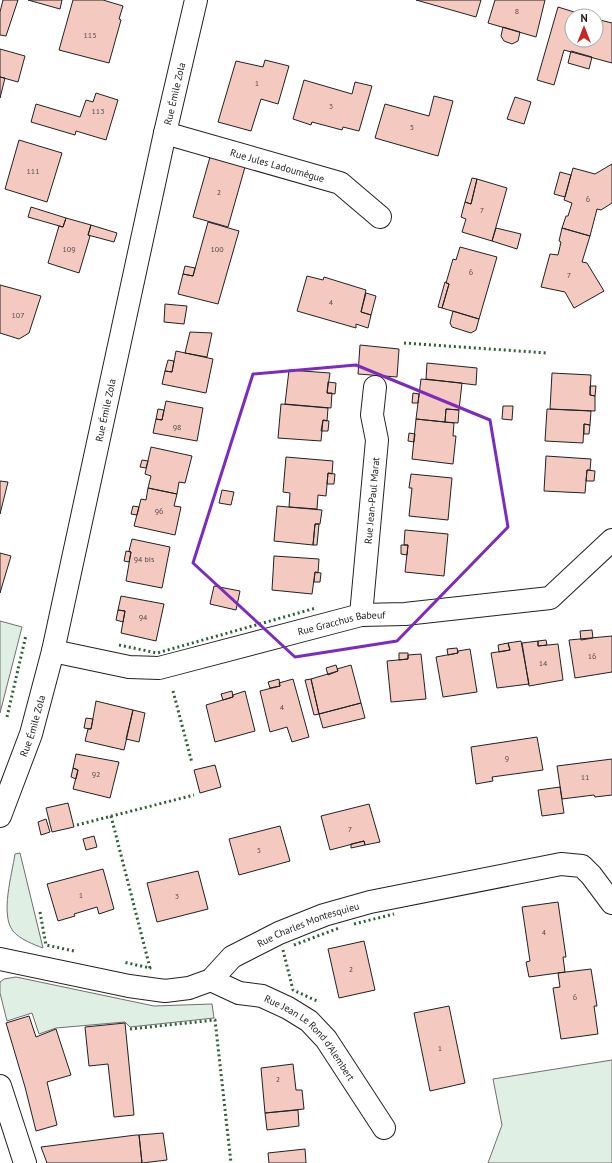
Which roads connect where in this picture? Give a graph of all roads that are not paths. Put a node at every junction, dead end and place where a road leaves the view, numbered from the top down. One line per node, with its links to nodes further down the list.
1 (196, 0): 2 (street, Rue Émile Zola)
2 (165, 133): 3 (street, Rue Jules Ladoumègue); 7 (street, Rue Émile Zola)
3 (380, 217)
4 (375, 387): 6 (street, Rue Jean-Paul Marat)
5 (612, 540): 6 (street, Rue Gracchus Babeuf)
6 (361, 616): 7 (street, Rue Gracchus Babeuf)
7 (53, 650): 8 (street, Rue Émile Zola)
8 (0, 816)
9 (612, 903): 11 (street, Rue Charles Montesquieu)
10 (0, 959): 11 (street, Rue Charles Montesquieu)
11 (211, 980): 13 (street, Rue Jean Le Rond d'Alembert)
12 (0, 1086): 14 (street)
13 (384, 1128)
14 (25, 1163)

